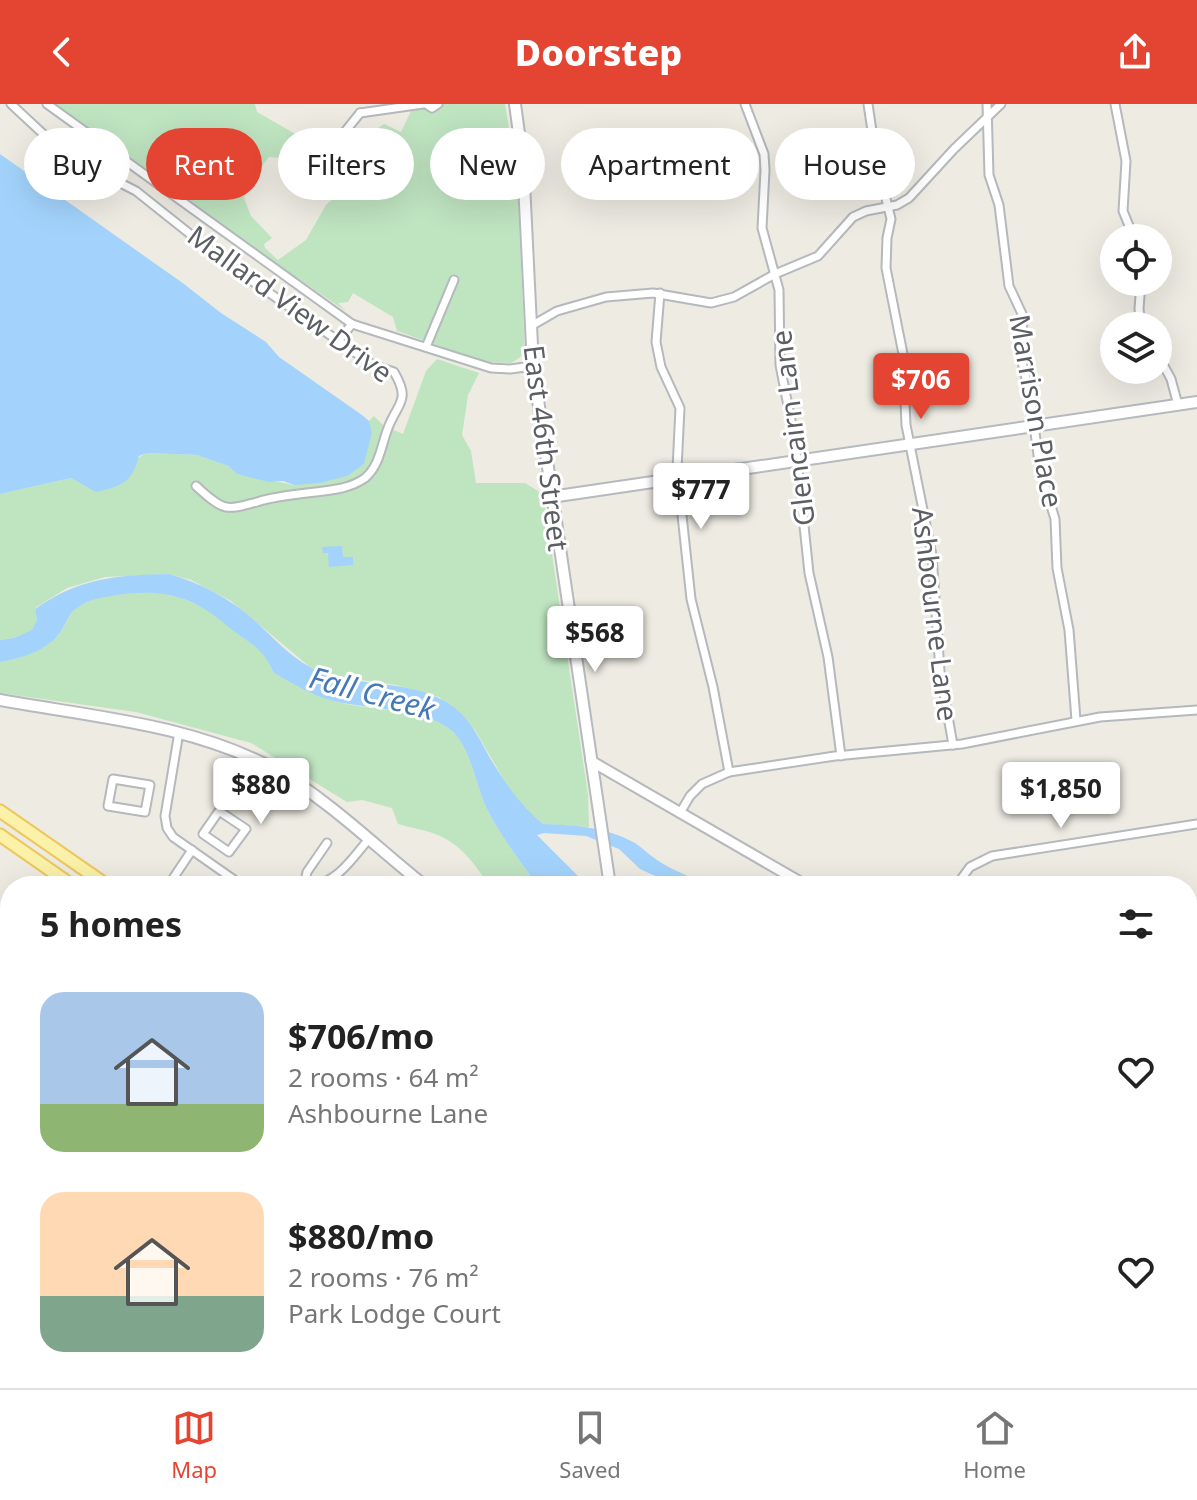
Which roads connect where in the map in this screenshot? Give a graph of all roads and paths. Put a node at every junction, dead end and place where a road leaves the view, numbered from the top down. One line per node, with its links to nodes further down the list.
1 (11, 104): 21 (street, Mallard View Drive)
2 (47, 104): 19 (street)
3 (424, 104): 4 (street); 11 (street)
4 (438, 104)
5 (515, 104): 20 (main road, East 46th Street)
6 (745, 104): 16 (street, Glencairn Lane)
7 (868, 104): 14 (street, Ashbourne Lane)
8 (987, 104): 12 (street, Marrison Place)
9 (1001, 104): 12 (street)
10 (1115, 104): 15 (street)
11 (358, 108): 13 (street)
12 (987, 118): 14 (street); 27 (street, Marrison Place)
13 (344, 128)
14 (888, 207): 16 (street); 28 (street, Ashbourne Lane)
15 (1129, 224)
16 (775, 274): 18 (street); 29 (street, Glencairn Lane)
17 (454, 280): 22 (street)
18 (660, 293): 20 (street); 30 (street)
19 (352, 324): 21 (street); 22 (street)
20 (530, 326): 23 (main road, East 46th Street)
21 (338, 341): 31 (street, Mallard View Drive)
22 (426, 347): 23 (street)
23 (533, 366): 32 (main road, East 46th Street)
24 (1172, 383): 26 (street)
25 (1197, 402): 26 (main road)
26 (1178, 405): 27 (main road)
27 (1034, 426): 28 (main road); 35 (street, Marrison Place)
28 (912, 445): 29 (main road); 37 (street, Ashbourne Lane)
29 (798, 462): 30 (main road); 38 (street, Glencairn Lane)
30 (678, 479): 32 (main road); 40 (street)
31 (196, 486)
32 (551, 497): 39 (main road, East 46th Street)
33 (0, 700): 36 (main road)
34 (1197, 710): 35 (street)
35 (1076, 720): 37 (street)
36 (179, 732): 42 (street); 47 (main road)
37 (953, 745): 38 (street)
38 (841, 756): 40 (street)
39 (591, 761): 44 (street); 59 (main road, East 46th Street)
40 (729, 772): 44 (street)
41 (150, 785): 41 (street); 42 (street)
42 (169, 788): 49 (street)
43 (0, 811): 53 (main road)
44 (680, 813): 60 (street)
45 (1197, 824): 61 (street)
46 (0, 835): 52 (main road)
47 (368, 840): 57 (street); 58 (main road)
48 (327, 843): 56 (street)
49 (192, 850): 51 (street); 54 (street)
50 (229, 852): 50 (street); 51 (street)
51 (217, 868): 55 (street)
52 (59, 876)
53 (94, 876)
54 (175, 876)
55 (229, 876)
56 (306, 876)
57 (336, 876)
58 (413, 876)
59 (609, 876)
60 (790, 876)
61 (963, 876)

